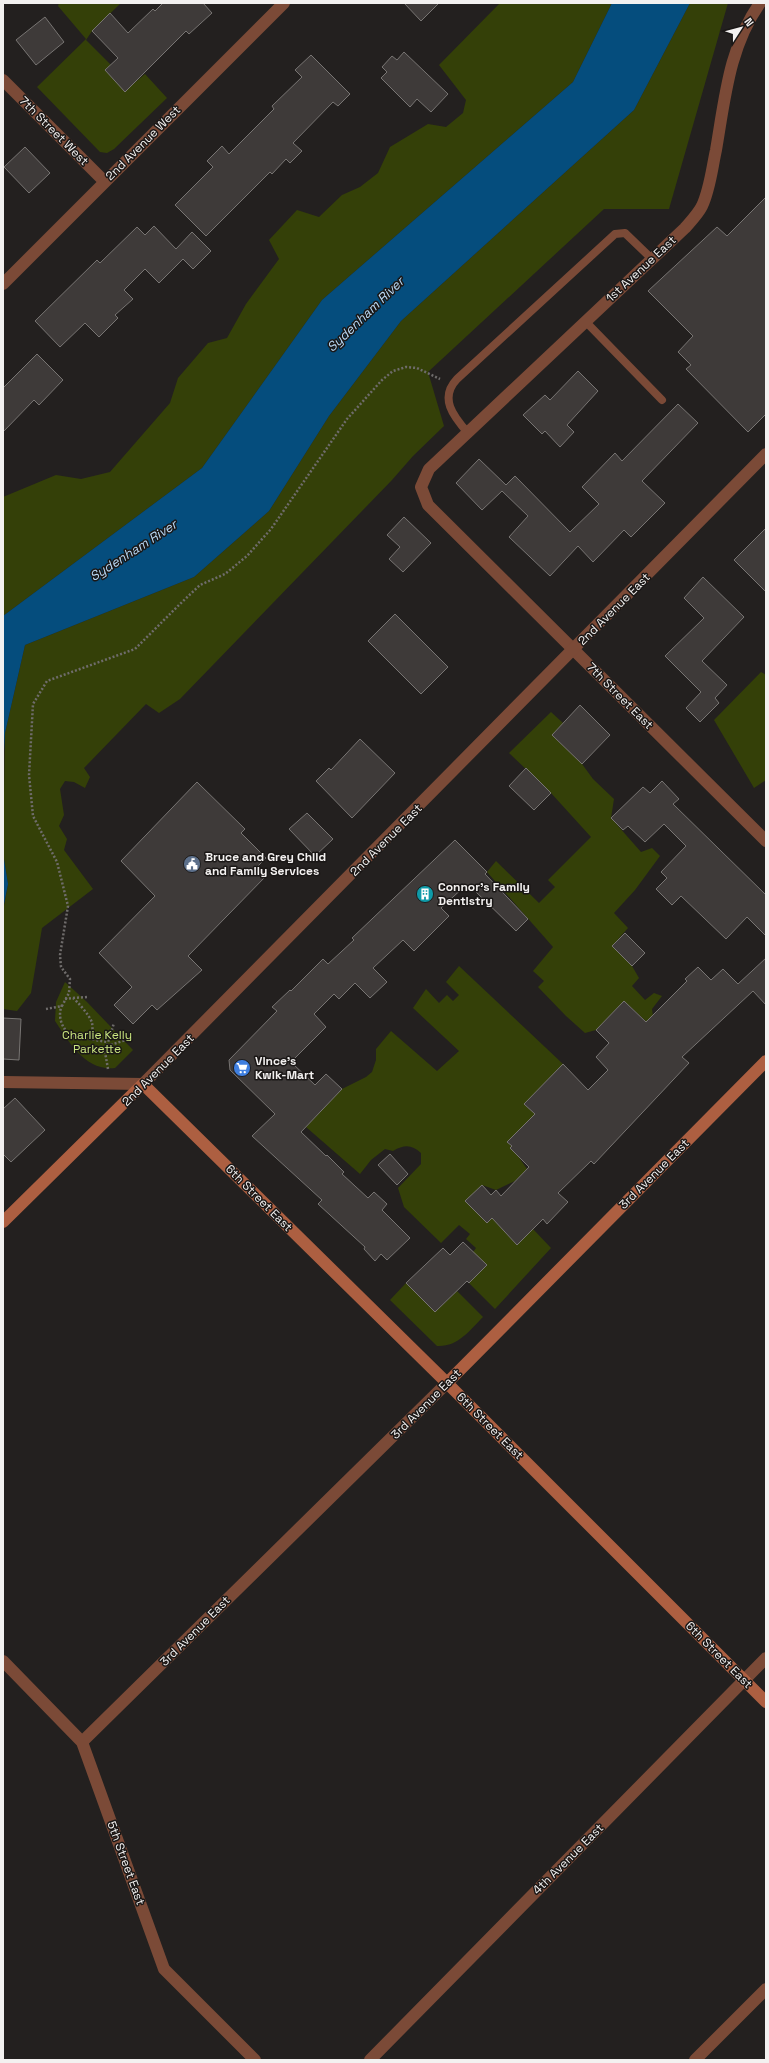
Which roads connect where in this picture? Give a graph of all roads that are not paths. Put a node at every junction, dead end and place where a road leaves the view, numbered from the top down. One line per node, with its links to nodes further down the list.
1 (284, 3): 4 (street, 2nd Avenue West)
2 (760, 3): 5 (street, 1st Avenue East)
3 (3, 80): 4 (street, 7th Street West)
4 (104, 181): 6 (street, 2nd Avenue West)
5 (652, 259): 7 (street, 1st Avenue East); 9 (lane)
6 (3, 284)
7 (586, 322): 8 (lane); 9 (street, 1st Avenue East)
8 (662, 400)
9 (468, 433): 11 (street, 1st Avenue East)
10 (766, 454): 12 (street, 2nd Avenue East)
11 (424, 477): 12 (street, 7th Street East)
12 (574, 650): 13 (street, 7th Street East); 16 (street, 2nd Avenue East)
13 (766, 841)
14 (766, 1062): 18 (main road, 3rd Avenue East)
15 (3, 1082): 16 (street)
16 (143, 1084): 17 (main road, 2nd Avenue East); 18 (main road, 6th Street East)
17 (3, 1222)
18 (447, 1383): 21 (main road, 6th Street East); 23 (street, 3rd Avenue East)
19 (766, 1658): 21 (street, 4th Avenue East)
20 (3, 1661): 23 (street, 5th Street East)
21 (744, 1680): 22 (main road, 6th Street East); 26 (street, 4th Avenue East)
22 (766, 1702)
23 (82, 1742): 25 (street, 5th Street East)
24 (766, 1989): 27 (street)
25 (255, 2060)
26 (370, 2060)
27 (695, 2060)

